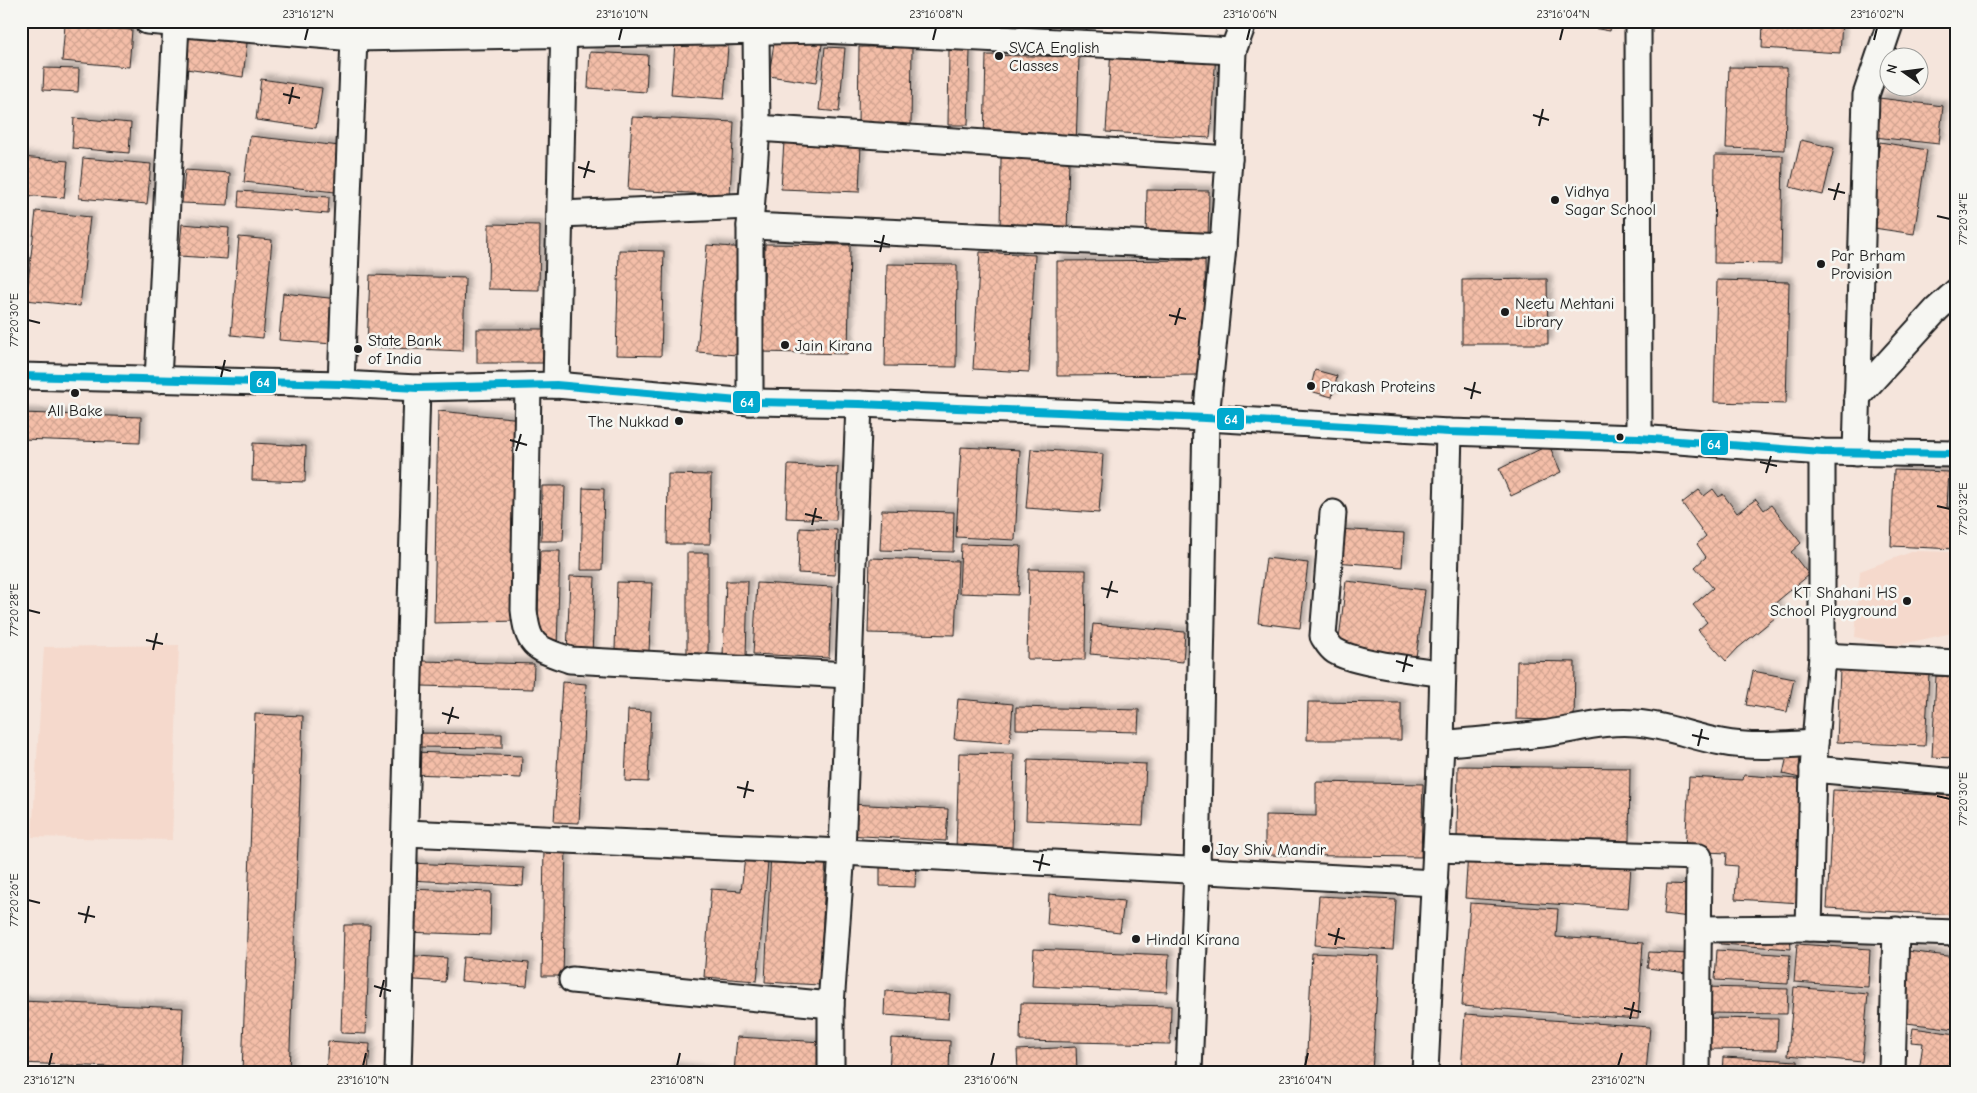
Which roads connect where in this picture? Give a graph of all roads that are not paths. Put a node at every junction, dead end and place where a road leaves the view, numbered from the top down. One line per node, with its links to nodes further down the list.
1 (147, 21): 5 (street)
2 (1244, 21): 10 (street)
3 (1638, 21): 28 (street)
4 (1891, 21): 23 (street)
5 (176, 24): 9 (street); 18 (street)
6 (823, 26): 8 (street); 10 (street)
7 (564, 27): 8 (street); 9 (street); 13 (street)
8 (756, 32): 11 (street)
9 (354, 38): 19 (street)
10 (1233, 50): 12 (street)
11 (757, 128): 12 (street); 14 (street)
12 (1229, 159): 15 (street)
13 (560, 214): 14 (street); 20 (street)
14 (751, 216): 15 (street); 24 (street)
15 (1224, 246): 26 (street)
16 (1956, 292): 23 (street)
17 (21, 376): 18 (street)
18 (158, 380): 19 (street)
19 (341, 384): 22 (street)
20 (556, 385): 21 (street); 24 (street)
21 (528, 386): 22 (street); 36 (street)
22 (417, 388): 41 (street)
23 (1857, 397): 30 (street)
24 (750, 402): 25 (street)
25 (860, 404): 26 (street); 36 (street)
26 (1206, 418): 27 (street); 44 (street)
27 (1449, 432): 28 (street); 35 (street)
28 (1639, 438): 29 (street)
29 (1822, 452): 30 (street); 33 (street)
30 (1856, 453): 31 (street)
31 (1956, 454)
32 (1333, 514): 35 (street)
33 (1822, 656): 34 (street); 37 (street)
34 (1956, 663)
35 (1442, 674): 38 (street)
36 (848, 675): 43 (street)
37 (1815, 743): 38 (street); 39 (street)
38 (1441, 744): 42 (street)
39 (1813, 769): 40 (street); 46 (street)
40 (1956, 782)
41 (405, 833): 43 (street); 52 (street)
42 (1436, 849): 45 (street); 47 (street)
43 (842, 852): 44 (street); 51 (street)
44 (1198, 870): 45 (street); 54 (street)
45 (1435, 883): 55 (street)
46 (1809, 928): 47 (street); 48 (street)
47 (1698, 929): 56 (street)
48 (1896, 930): 49 (street); 57 (street)
49 (1956, 933)
50 (572, 980): 51 (street)
51 (832, 1005): 53 (street)
52 (398, 1072)
53 (830, 1072)
54 (1190, 1072)
55 (1425, 1072)
56 (1697, 1072)
57 (1892, 1072)

